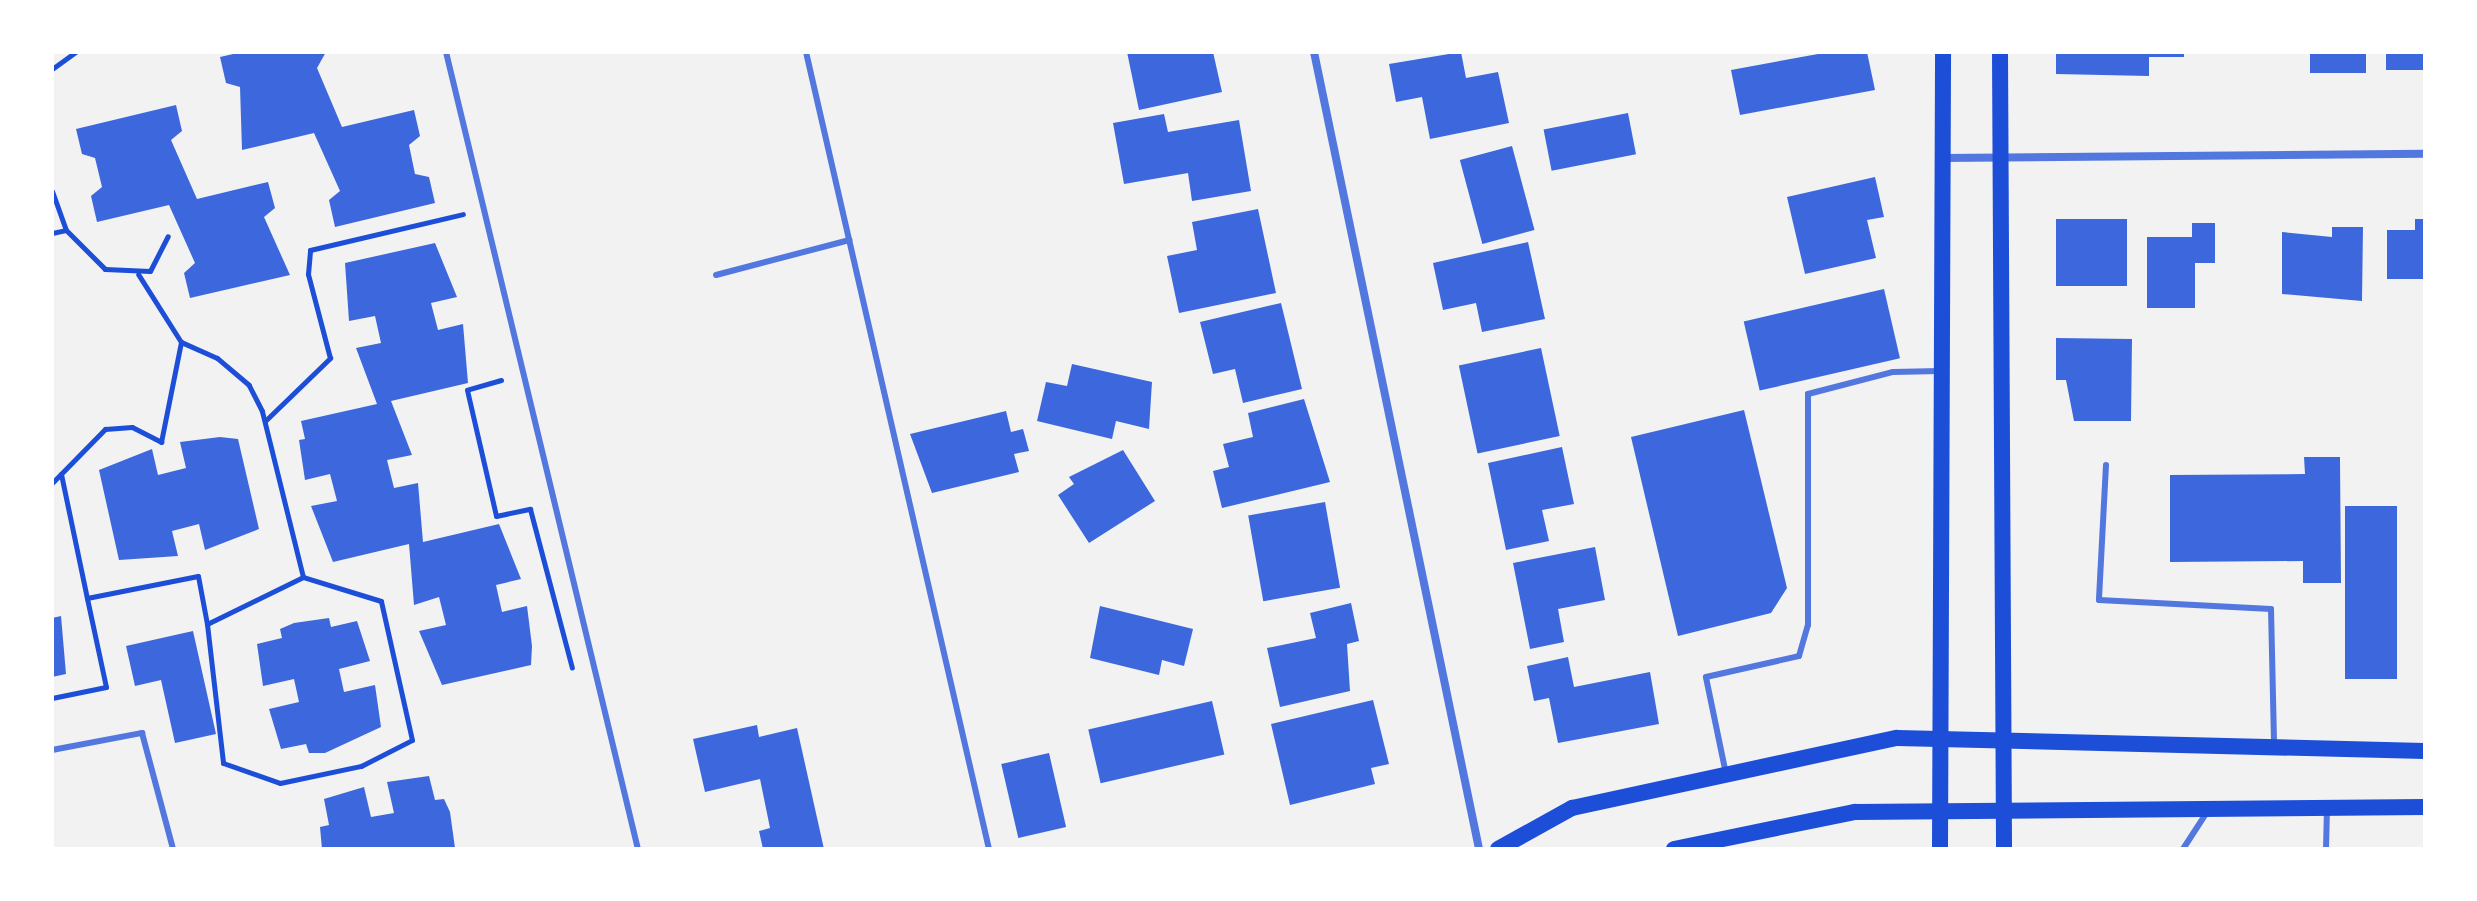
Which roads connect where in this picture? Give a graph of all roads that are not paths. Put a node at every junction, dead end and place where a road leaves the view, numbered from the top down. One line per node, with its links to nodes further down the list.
1 (446, 52): 25 (lane)
2 (806, 52): 9 (lane)
3 (1314, 52): 27 (street)
4 (1943, 52): 7 (main road)
5 (2000, 52): 8 (main road)
6 (2425, 154): 8 (street)
7 (1943, 158): 8 (street); 11 (main road)
8 (2000, 158): 14 (main road)
9 (849, 240): 10 (lane); 26 (lane)
10 (716, 275)
11 (1943, 371): 13 (main road); 18 (lane)
12 (2106, 465): 15 (lane)
13 (1942, 737): 14 (main road); 18 (main road); 23 (main road)
14 (2005, 738): 15 (main road); 21 (main road)
15 (2274, 746): 17 (main road)
16 (52, 750): 24 (lane)
17 (2425, 751)
18 (1726, 774): 28 (main road)
19 (2425, 807): 20 (main road)
20 (2327, 808): 22 (main road); 33 (lane)
21 (2004, 809): 22 (main road); 23 (main road); 31 (main road)
22 (2210, 809): 32 (lane)
23 (1941, 810): 29 (main road); 30 (main road)
24 (173, 849)
25 (638, 849)
26 (989, 849)
27 (1479, 849)
28 (1498, 849)
29 (1674, 849)
30 (1940, 849)
31 (2004, 849)
32 (2183, 849)
33 (2326, 849)

